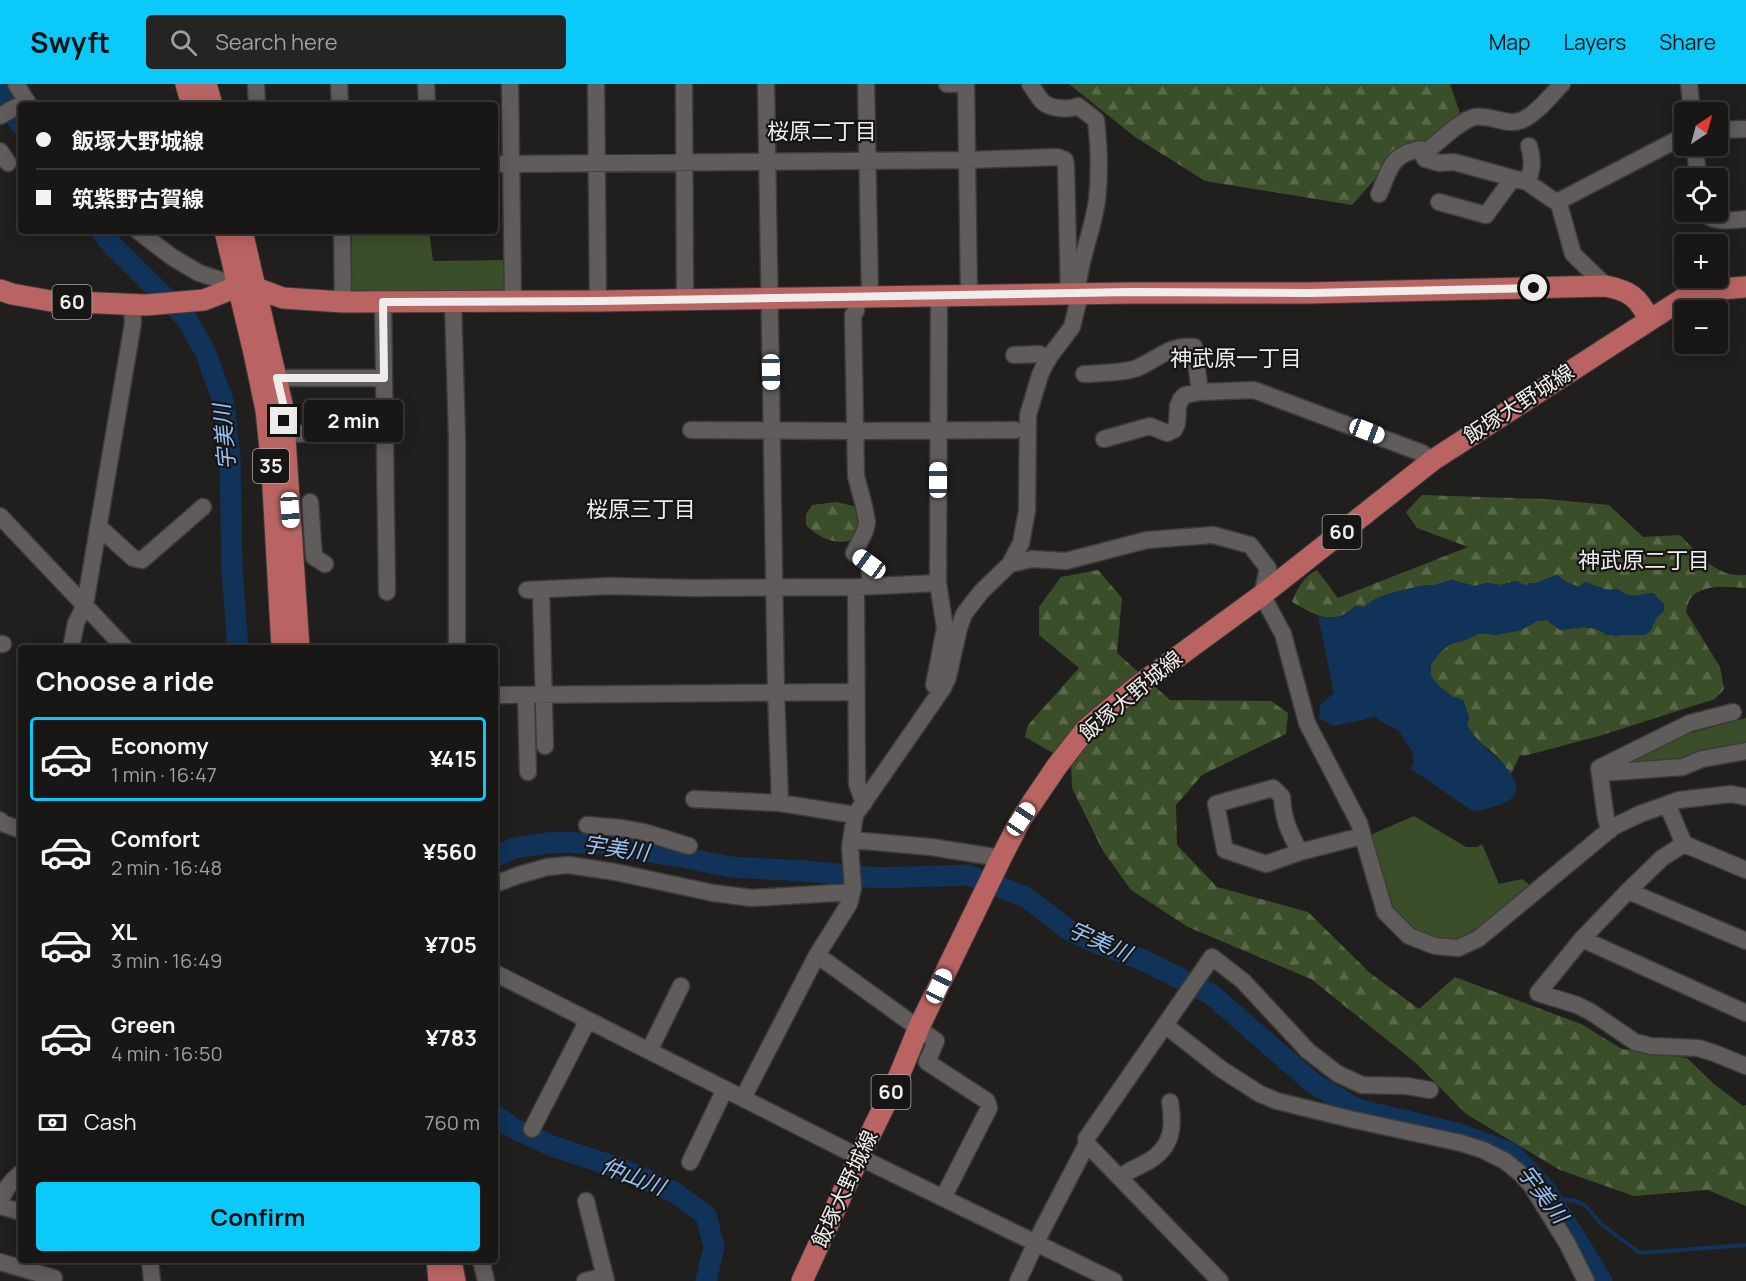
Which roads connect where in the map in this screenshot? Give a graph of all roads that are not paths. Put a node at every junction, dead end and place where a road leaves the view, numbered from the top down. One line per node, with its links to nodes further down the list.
1 (16, 84): 16 (street)
2 (186, 84): 17 (main road)
3 (206, 84): 18 (main road)
4 (256, 84): 19 (street)
5 (339, 84): 20 (street)
6 (426, 84): 21 (street)
7 (510, 84): 33 (street)
8 (596, 84): 35 (street)
9 (684, 84): 34 (street)
10 (766, 84): 32 (street)
11 (866, 84): 30 (street)
12 (947, 84): 31 (street)
13 (1030, 84): 51 (street)
14 (1562, 84): 29 (street)
15 (1689, 84): 22 (street)
16 (24, 102)
17 (191, 102)
18 (211, 102)
19 (257, 102)
20 (340, 102)
21 (427, 102)
22 (1691, 102)
23 (18, 107): 24 (street)
24 (0, 116)
25 (1746, 129): 26 (street)
26 (1728, 130)
27 (1674, 141): 40 (street)
28 (1529, 146): 36 (street)
29 (1423, 154): 36 (street); 37 (street)
30 (868, 160): 31 (street); 32 (street); 54 (street)
31 (968, 160): 51 (street); 53 (street)
32 (768, 162): 34 (street); 55 (street)
33 (503, 163): 35 (street); 57 (street)
34 (684, 163): 35 (street); 56 (street)
35 (602, 164): 38 (street); 58 (street)
36 (1520, 180): 39 (street); 40 (street)
37 (1379, 194)
38 (607, 198)
39 (1438, 202)
40 (1557, 202): 47 (street)
41 (1746, 219): 42 (street)
42 (1728, 220)
43 (142, 234): 48 (street)
44 (226, 234): 48 (main road, 35)
45 (242, 234): 48 (main road, 35)
46 (342, 234): 59 (street)
47 (1606, 286): 51 (main road); 63 (main road)
48 (247, 287): 59 (main road); 62 (main road, 60); 67 (main road, 35); 93 (main road, 35)
49 (1744, 289): 63 (main road, 飯塚大野城線 / 60)
50 (0, 290): 62 (main road, 60)
51 (1075, 294): 53 (main road); 65 (street)
52 (939, 295): 53 (main road); 54 (main road); 71 (street)
53 (969, 295)
54 (863, 296): 55 (main road); 74 (street)
55 (770, 297): 56 (main road); 73 (street)
56 (685, 299): 58 (main road)
57 (513, 301): 58 (main road); 61 (main road)
58 (598, 301)
59 (343, 302): 60 (main road)
60 (383, 302): 61 (main road); 68 (street)
61 (453, 302): 95 (street)
62 (139, 305): 82 (street)
63 (1649, 319): 78 (main road, 飯塚大野城線 / 60)
64 (1014, 355): 65 (street)
65 (1048, 360): 84 (street)
66 (1084, 374): 69 (street)
67 (277, 378): 68 (street); 76 (main road, 35)
68 (384, 378): 75 (street)
69 (1200, 392): 77 (street); 78 (street)
70 (691, 430): 73 (street)
71 (939, 430): 72 (street); 74 (street); 85 (street)
72 (1015, 430)
73 (772, 431): 74 (street); 87 (street)
74 (855, 431): 86 (street)
75 (385, 432): 76 (street); 88 (street)
76 (285, 434): 80 (main road, 35)
77 (1104, 439)
78 (1433, 460): 89 (main road, 飯塚大野城線 / 60)
79 (203, 507): 82 (street)
80 (303, 507): 83 (street); 94 (main road, 35)
81 (0, 516): 90 (street)
82 (98, 526): 90 (street)
83 (325, 564)
84 (1010, 564): 89 (street); 96 (street)
85 (938, 583): 86 (street); 96 (street)
86 (863, 587): 87 (street); 98 (street)
87 (775, 588): 97 (street); 101 (street)
88 (387, 592)
89 (1262, 595): 116 (street); 121 (main road, 飯塚大野城線 / 60)
90 (85, 605): 91 (street); 92 (street)
91 (72, 645)
92 (122, 645)
93 (282, 645)
94 (299, 645)
95 (457, 645)
96 (943, 688): 111 (street)
97 (776, 692): 98 (street); 101 (street); 109 (street)
98 (856, 692): 111 (street)
99 (498, 695): 100 (street)
100 (526, 696): 101 (street); 105 (street)
101 (544, 696): 103 (street)
102 (1733, 712): 106 (street)
103 (545, 746)
104 (1746, 751): 106 (street)
105 (528, 772)
106 (1600, 773): 115 (street)
107 (1746, 796): 110 (street)
108 (694, 799): 109 (street)
109 (780, 803): 111 (street)
110 (1667, 804): 115 (street); 118 (street)
111 (859, 809): 117 (street)
112 (1, 823): 114 (street)
113 (587, 825): 119 (street)
114 (18, 829)
115 (1610, 830): 116 (street)
116 (1362, 836): 120 (street)
117 (851, 843): 121 (street); 124 (street)
118 (1684, 844): 122 (street); 125 (street)
119 (689, 846)
120 (1300, 852): 120 (street)
121 (999, 862): 134 (main road, 飯塚大野城線 / 60)
122 (1746, 870)
123 (498, 883): 124 (street)
124 (852, 890): 128 (street)
125 (1628, 891): 126 (street); 127 (street)
126 (1582, 939): 131 (street); 136 (street)
127 (1746, 941)
128 (817, 955): 134 (street); 139 (street)
129 (498, 975): 132 (street)
130 (681, 986): 135 (street)
131 (1746, 1013)
132 (588, 1020): 135 (street); 141 (street)
133 (1165, 1025): 138 (street); 142 (street); 171 (street)
134 (919, 1027): 143 (main road, 飯塚大野城線 / 60); 147 (street)
135 (649, 1051): 137 (street)
136 (1746, 1066)
137 (725, 1089): 139 (street); 144 (street)
138 (1430, 1090)
139 (743, 1098): 143 (street)
140 (1170, 1101): 146 (street)
141 (532, 1129)
142 (1087, 1144): 146 (street); 151 (street)
143 (859, 1156): 147 (street); 167 (main road, 飯塚大野城線 / 60)
144 (690, 1161)
145 (18, 1175): 149 (street)
146 (1120, 1178): 170 (street)
147 (944, 1198): 151 (street)
148 (586, 1201): 159 (street)
149 (0, 1205): 150 (street)
150 (18, 1211)
151 (1037, 1243): 157 (street); 168 (street)
152 (0, 1262): 158 (street)
153 (150, 1263): 160 (street)
154 (437, 1263): 161 (main road)
155 (452, 1263): 162 (main road)
156 (482, 1263): 165 (street)
157 (1093, 1276): 169 (street)
158 (54, 1278)
159 (605, 1279): 166 (street)
160 (152, 1281)
161 (439, 1281)
162 (454, 1281)
163 (462, 1281): 164 (street)
164 (474, 1281)
165 (486, 1281)
166 (585, 1281)
167 (802, 1281)
168 (1018, 1281)
169 (1114, 1281)
170 (1220, 1281)
171 (1586, 1281)

